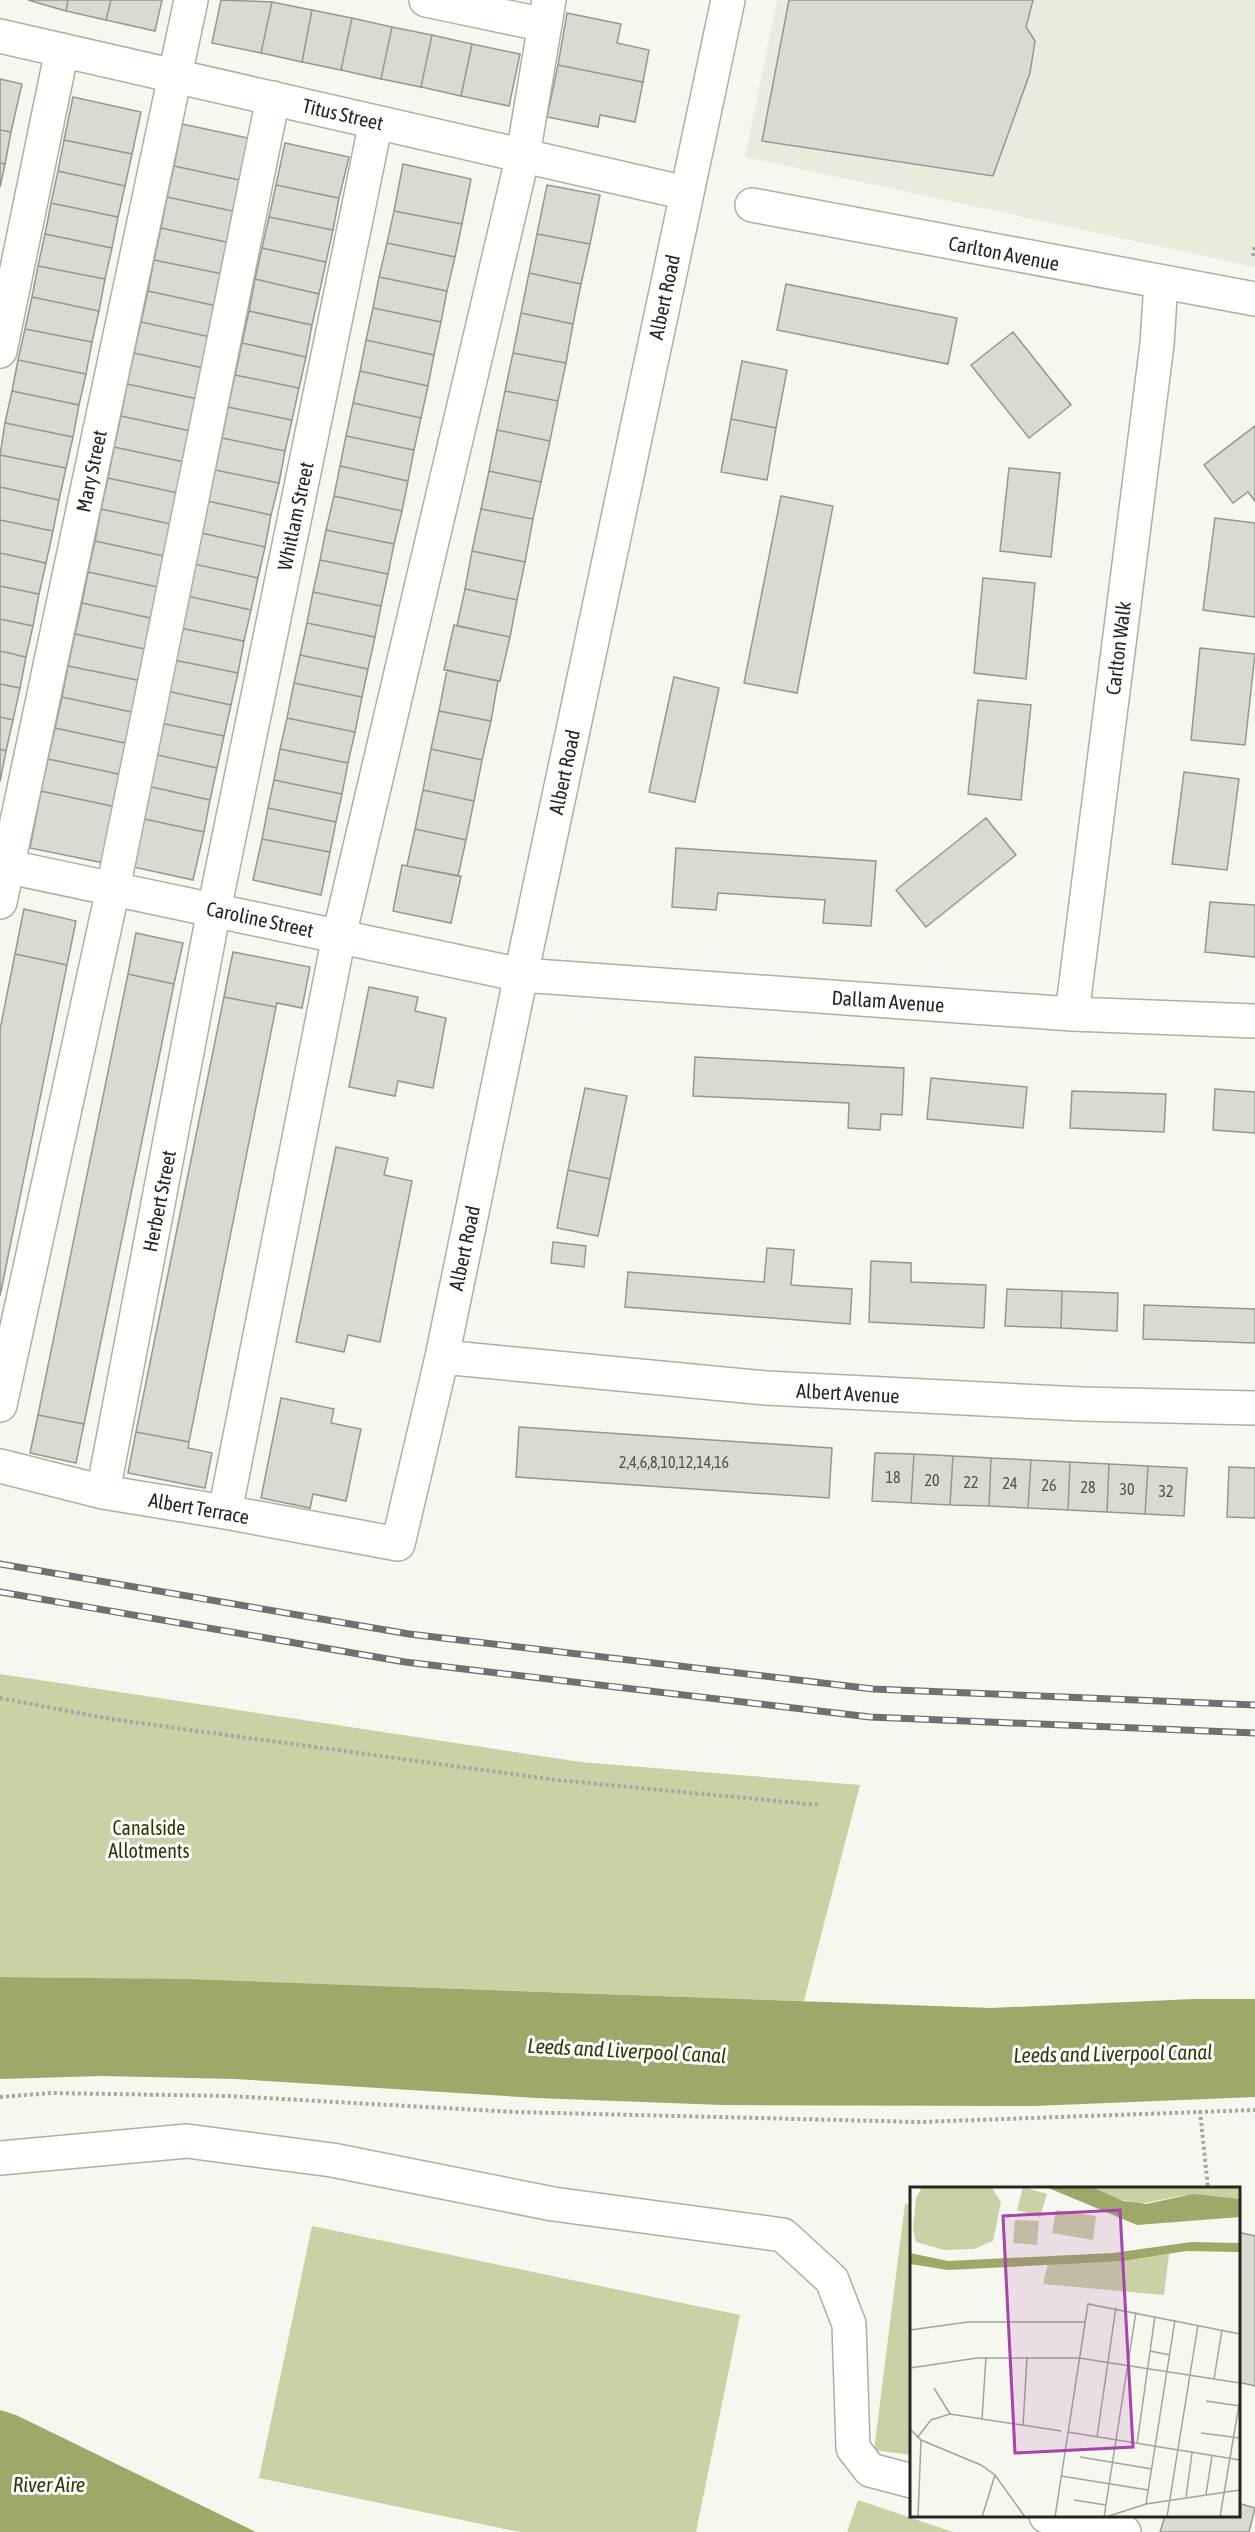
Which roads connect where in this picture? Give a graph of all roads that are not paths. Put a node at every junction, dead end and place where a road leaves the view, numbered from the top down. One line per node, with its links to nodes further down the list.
1 (191, 0): 7 (street, Mary Street)
2 (426, 0): 4 (street)
3 (728, 0): 11 (street, Albert Road)
4 (547, 12): 10 (street)
5 (0, 36): 6 (street, Titus Street)
6 (62, 50): 7 (street, Titus Street); 15 (street)
7 (176, 75): 8 (street, Titus Street); 16 (street, Mary Street)
8 (273, 98): 9 (street, Titus Street); 17 (street)
9 (376, 122): 10 (street, Titus Street); 19 (street, Whitlam Street)
10 (523, 155): 11 (street, Titus Street); 20 (street)
11 (686, 193): 21 (street, Albert Road)
12 (752, 205): 13 (street, Carlton Avenue)
13 (1161, 282): 14 (street, Carlton Avenue); 22 (street, Carlton Walk)
14 (1255, 299)
15 (0, 351)
16 (4, 866): 17 (street, Caroline Street); 18 (street, Mary Street)
17 (113, 889): 19 (street, Caroline Street); 25 (street)
18 (0, 902)
19 (214, 910): 20 (street, Caroline Street); 28 (street, Herbert Street)
20 (339, 936): 21 (street, Caroline Street); 29 (street)
21 (521, 975): 22 (street, Dallam Avenue); 24 (street, Albert Road)
22 (1072, 1014): 23 (street, Dallam Avenue)
23 (1255, 1021)
24 (442, 1357): 26 (street, Albert Avenue); 30 (street, Albert Road)
25 (0, 1405)
26 (1255, 1408)
27 (0, 1466): 28 (street, Albert Terrace)
28 (103, 1492): 29 (street, Albert Terrace)
29 (225, 1512): 30 (street, Albert Terrace)
30 (398, 1544)
31 (0, 2158): 32 (street)
32 (910, 2480)
33 (1051, 2517): 34 (street)
34 (1124, 2532)

